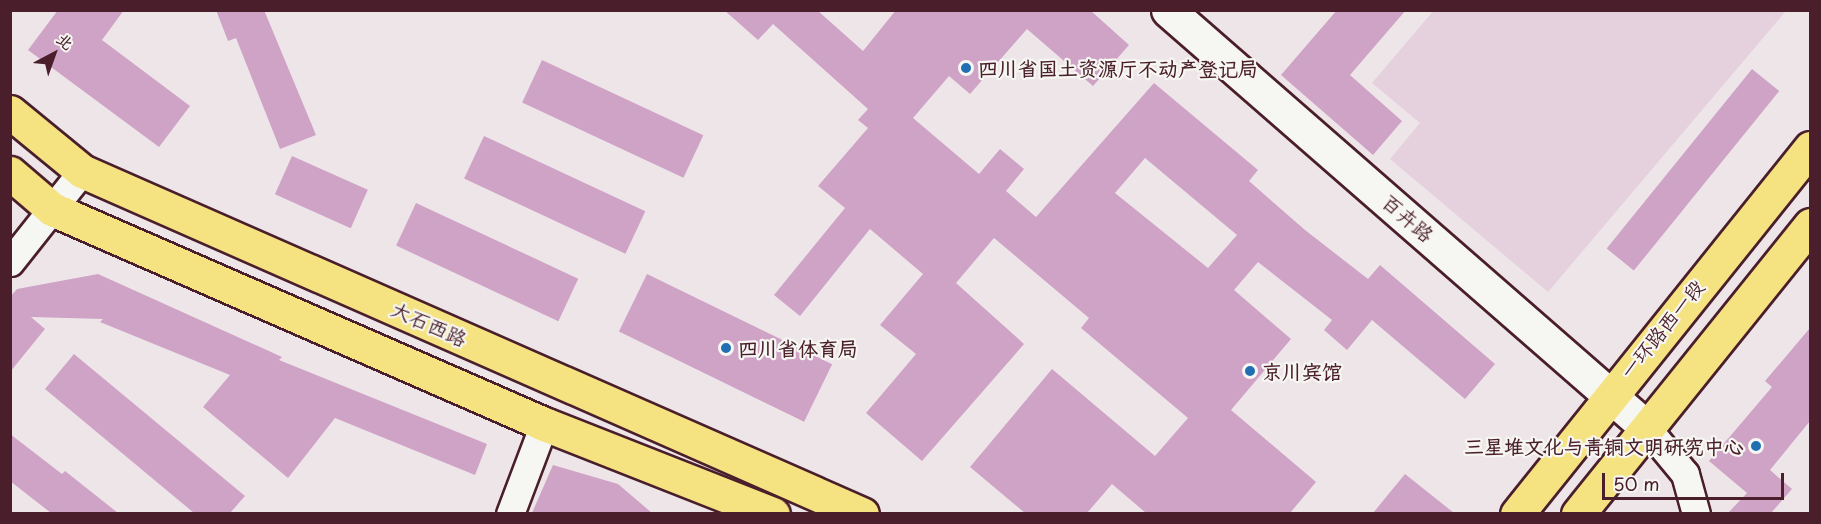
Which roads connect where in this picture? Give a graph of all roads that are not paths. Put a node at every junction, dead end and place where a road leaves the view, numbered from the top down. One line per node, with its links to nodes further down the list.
1 (1168, 10): 9 (street, 百卉路)
2 (10, 112): 4 (main road, 大石西路)
3 (1810, 148): 9 (main road, 一环路西一段)
4 (82, 171): 6 (street); 14 (main road, 大石西路)
5 (10, 173): 6 (main road)
6 (52, 210): 8 (street); 10 (main road)
7 (1810, 225): 11 (main road)
8 (10, 262)
9 (1610, 393): 11 (street, 百卉路); 15 (main road, 一环路西一段)
10 (544, 423): 12 (street); 13 (main road)
11 (1646, 427): 16 (main road); 17 (street)
12 (510, 513)
13 (773, 513)
14 (862, 513)
15 (1517, 513)
16 (1578, 513)
17 (1696, 513)

